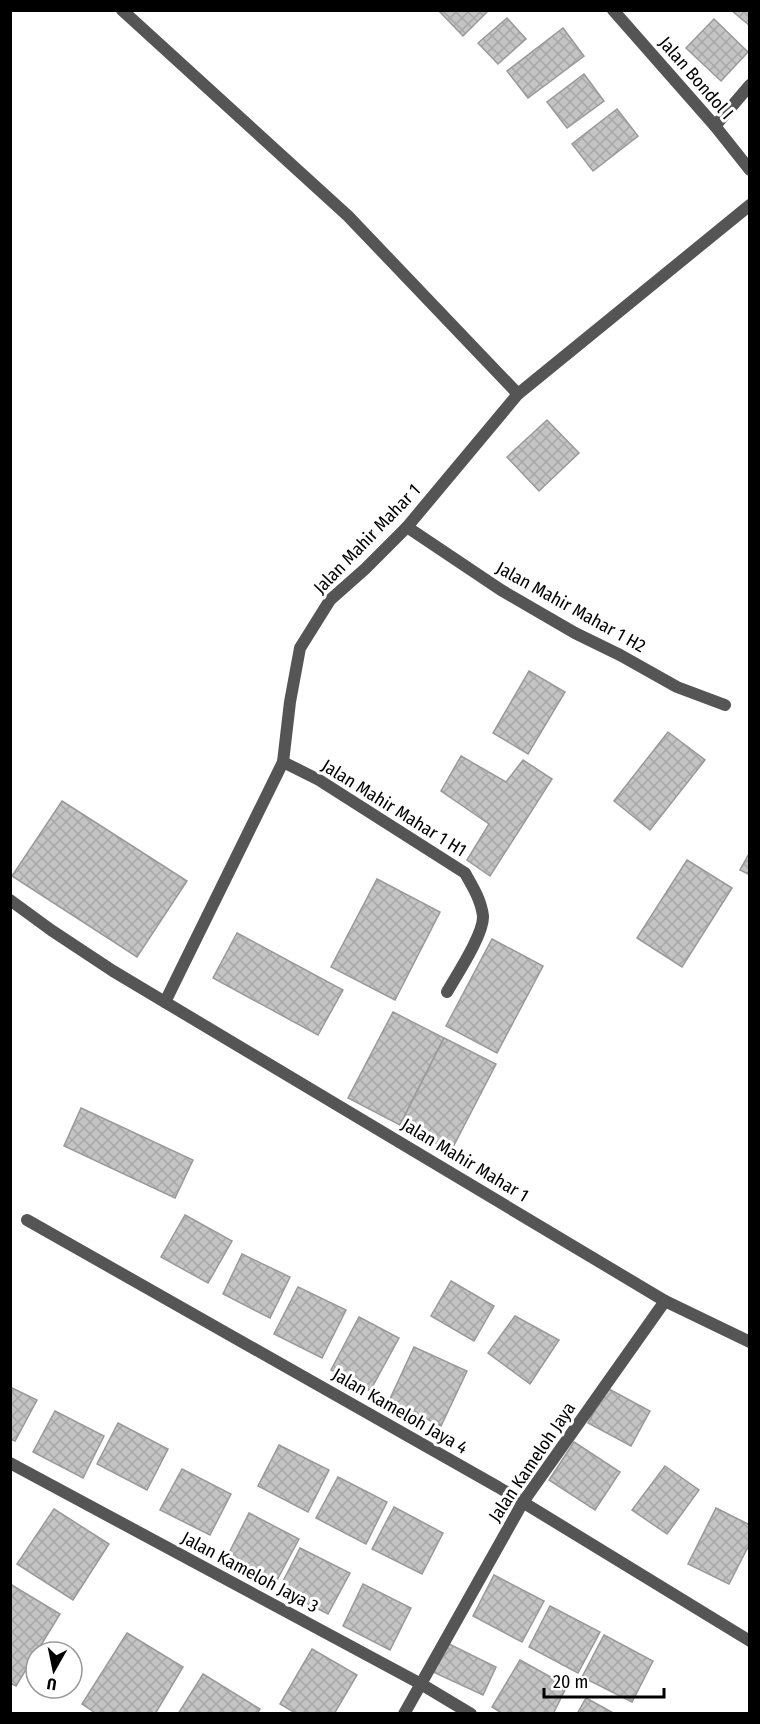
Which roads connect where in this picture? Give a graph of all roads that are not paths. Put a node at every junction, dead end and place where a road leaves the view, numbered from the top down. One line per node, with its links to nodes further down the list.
1 (123, 10): 7 (street)
2 (613, 10): 4 (street, Jalan Bondol I)
3 (750, 86): 4 (street)
4 (715, 126): 5 (street, Jalan Bondol I)
5 (750, 170)
6 (750, 205): 7 (street, Jalan Mahir Mahar 1)
7 (518, 394): 8 (street, Jalan Mahir Mahar 1)
8 (407, 527): 9 (street, Jalan Mahir Mahar 1 H2); 10 (street, Jalan Mahir Mahar 1)
9 (725, 705)
10 (283, 762): 12 (street, Jalan Mahir Mahar 1 H1); 13 (street, Jalan Mahir Mahar 1)
11 (10, 900): 13 (street, Jalan Mahir Mahar 1)
12 (447, 993)
13 (165, 1002): 15 (street, Jalan Mahir Mahar 1)
14 (27, 1220): 18 (street, Jalan Kameloh Jaya 4)
15 (665, 1301): 16 (street, Jalan Mahir Mahar 1); 18 (street, Jalan Kameloh Jaya)
16 (750, 1342)
17 (10, 1464): 20 (street, Jalan Kameloh Jaya 3)
18 (523, 1502): 19 (street, Jalan Kameloh Jaya 4); 20 (street, Jalan Kameloh Jaya)
19 (750, 1641)
20 (421, 1684): 21 (street, Jalan Kameloh Jaya); 22 (street, Jalan Kameloh Jaya 3)
21 (404, 1713)
22 (471, 1713)

